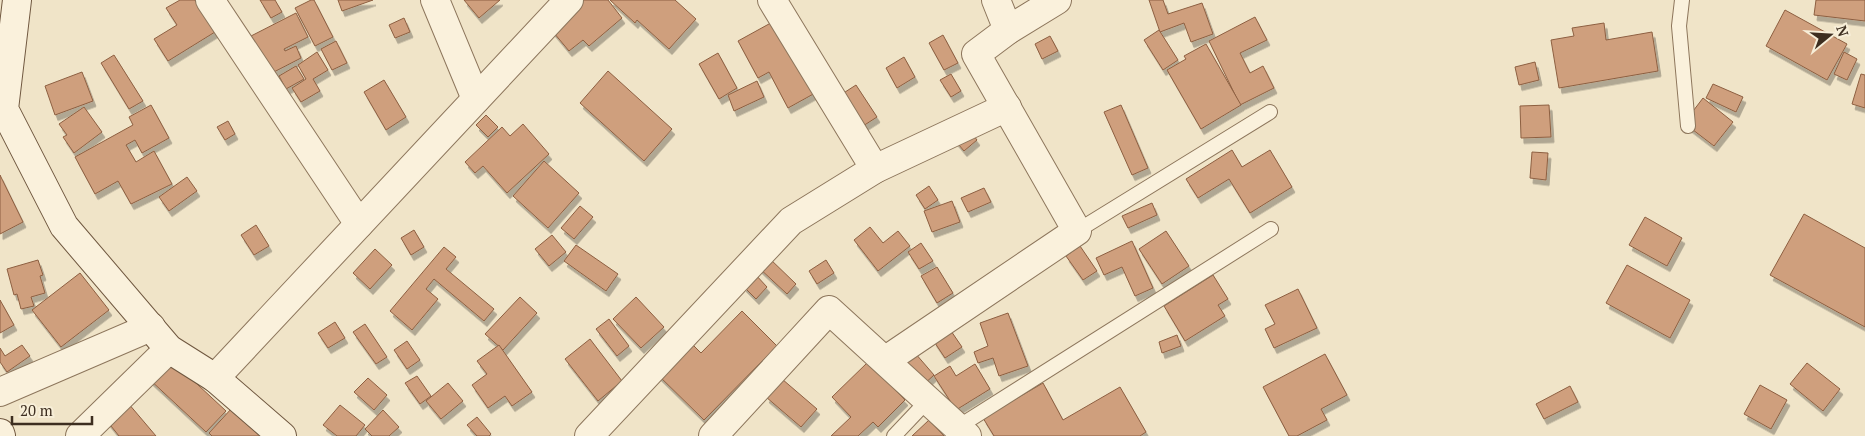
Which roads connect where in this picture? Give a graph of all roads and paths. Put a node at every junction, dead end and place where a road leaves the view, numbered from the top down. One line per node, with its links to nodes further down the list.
1 (17, 0): 18 (street)
2 (210, 0): 15 (street)
3 (435, 0): 10 (street)
4 (569, 0): 10 (street)
5 (772, 0): 14 (street)
6 (996, 0): 9 (street)
7 (1057, 0): 9 (street)
8 (1682, 0): 13 (lane)
9 (1008, 30): 11 (street)
10 (476, 99): 15 (street)
11 (1007, 107): 14 (street); 17 (street)
12 (1270, 112): 17 (lane)
13 (1688, 126)
14 (875, 169): 27 (street)
15 (359, 224): 21 (street)
16 (1271, 229): 24 (lane)
17 (1077, 231): 20 (street)
18 (151, 327): 19 (street); 22 (street)
19 (169, 349): 21 (street); 25 (street)
20 (886, 360): 23 (street); 28 (street)
21 (214, 378): 26 (street)
22 (0, 392)
23 (929, 399): 24 (street); 29 (lane)
24 (963, 432)
25 (80, 436)
26 (282, 436)
27 (590, 436)
28 (713, 436)
29 (894, 436)

